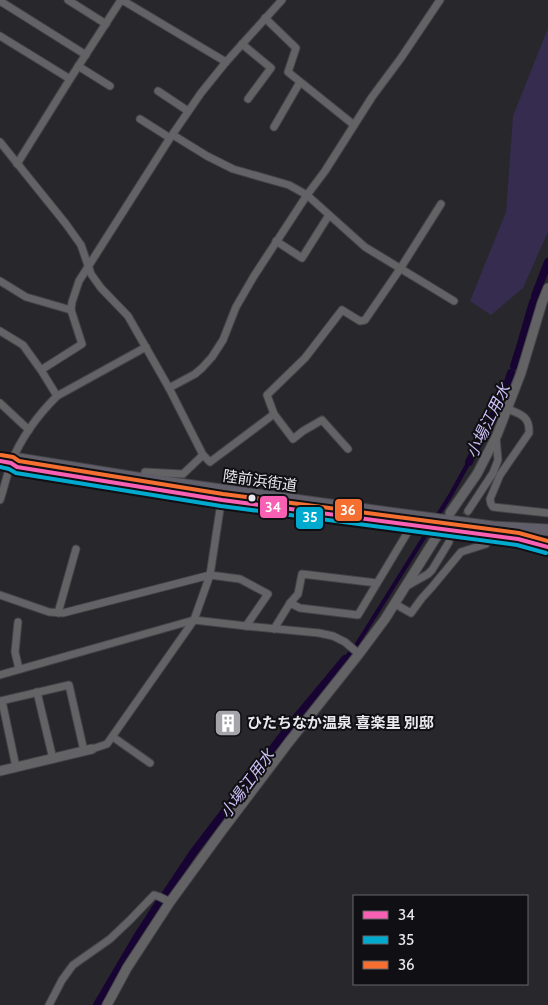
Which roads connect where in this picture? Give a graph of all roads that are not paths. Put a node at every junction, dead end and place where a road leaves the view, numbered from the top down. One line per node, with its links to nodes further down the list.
1 (68, 0): 7 (street)
2 (121, 0): 7 (street); 11 (street)
3 (282, 0): 6 (street)
4 (440, 0): 20 (street)
5 (0, 1): 10 (street)
6 (265, 18): 9 (street); 14 (street)
7 (106, 24): 10 (street)
8 (0, 36): 13 (street)
9 (242, 44): 11 (street); 17 (street)
10 (86, 54): 12 (street)
11 (226, 62): 18 (street)
12 (78, 66): 13 (street); 15 (street)
13 (70, 79): 24 (street)
14 (300, 82): 20 (street); 21 (street)
15 (110, 86)
16 (158, 91): 18 (street)
17 (248, 99)
18 (188, 111): 22 (street)
19 (140, 119): 22 (street)
20 (354, 125): 25 (street)
21 (274, 127)
22 (172, 137): 25 (street); 29 (street)
23 (0, 142): 24 (street)
24 (17, 164): 29 (street)
25 (307, 195): 27 (street); 28 (street)
26 (441, 204): 30 (street)
27 (330, 215): 28 (street); 30 (street)
28 (276, 242): 38 (street)
29 (88, 266): 34 (street); 36 (street)
30 (400, 269): 33 (street); 42 (street)
31 (0, 281): 34 (street)
32 (548, 288): 41 (street)
33 (454, 301)
34 (71, 310): 37 (street)
35 (0, 331): 37 (street)
36 (146, 347): 38 (street); 39 (street)
37 (41, 370): 39 (street)
38 (169, 388): 46 (street)
39 (57, 396): 43 (street)
40 (0, 403): 43 (street)
41 (508, 409): 44 (street); 53 (street)
42 (274, 414): 45 (street); 46 (street)
43 (29, 430): 47 (street)
44 (496, 436): 51 (street); 52 (street)
45 (348, 449)
46 (203, 455): 48 (street)
47 (6, 462): 48 (highway, 陸前浜街道); 49 (highway, 陸前浜街道); 50 (street)
48 (143, 479): 49 (highway, 陸前浜街道)
49 (223, 496): 54 (highway, 陸前浜街道); 55 (highway, 陸前浜街道); 61 (street)
50 (0, 500)
51 (468, 511)
52 (450, 513)
53 (548, 513)
54 (412, 526): 57 (highway, 陸前浜街道); 62 (street)
55 (548, 532)
56 (437, 536): 63 (street)
57 (492, 536): 59 (highway, 陸前浜街道); 66 (street)
58 (449, 542): 63 (street)
59 (548, 545)
60 (76, 549): 67 (street)
61 (210, 575): 67 (street); 68 (street); 70 (street)
62 (377, 583): 65 (street); 65 (street)
63 (405, 587): 66 (street)
64 (0, 595): 67 (street)
65 (290, 603): 71 (street)
66 (395, 604): 72 (street)
67 (58, 613)
68 (194, 620): 70 (street); 73 (street); 77 (street)
69 (18, 622): 73 (street)
70 (246, 626): 71 (street)
71 (274, 629): 72 (street)
72 (359, 654): 83 (street)
73 (19, 670): 74 (street)
74 (0, 675)
75 (37, 692): 76 (street); 78 (street); 79 (street)
76 (1, 701): 81 (street)
77 (113, 737): 78 (street); 80 (street)
78 (88, 750): 79 (street)
79 (53, 759): 81 (street)
80 (150, 763)
81 (16, 767): 82 (street)
82 (0, 771)
83 (170, 902): 84 (street); 85 (street)
84 (49, 1005)
85 (107, 1005)

